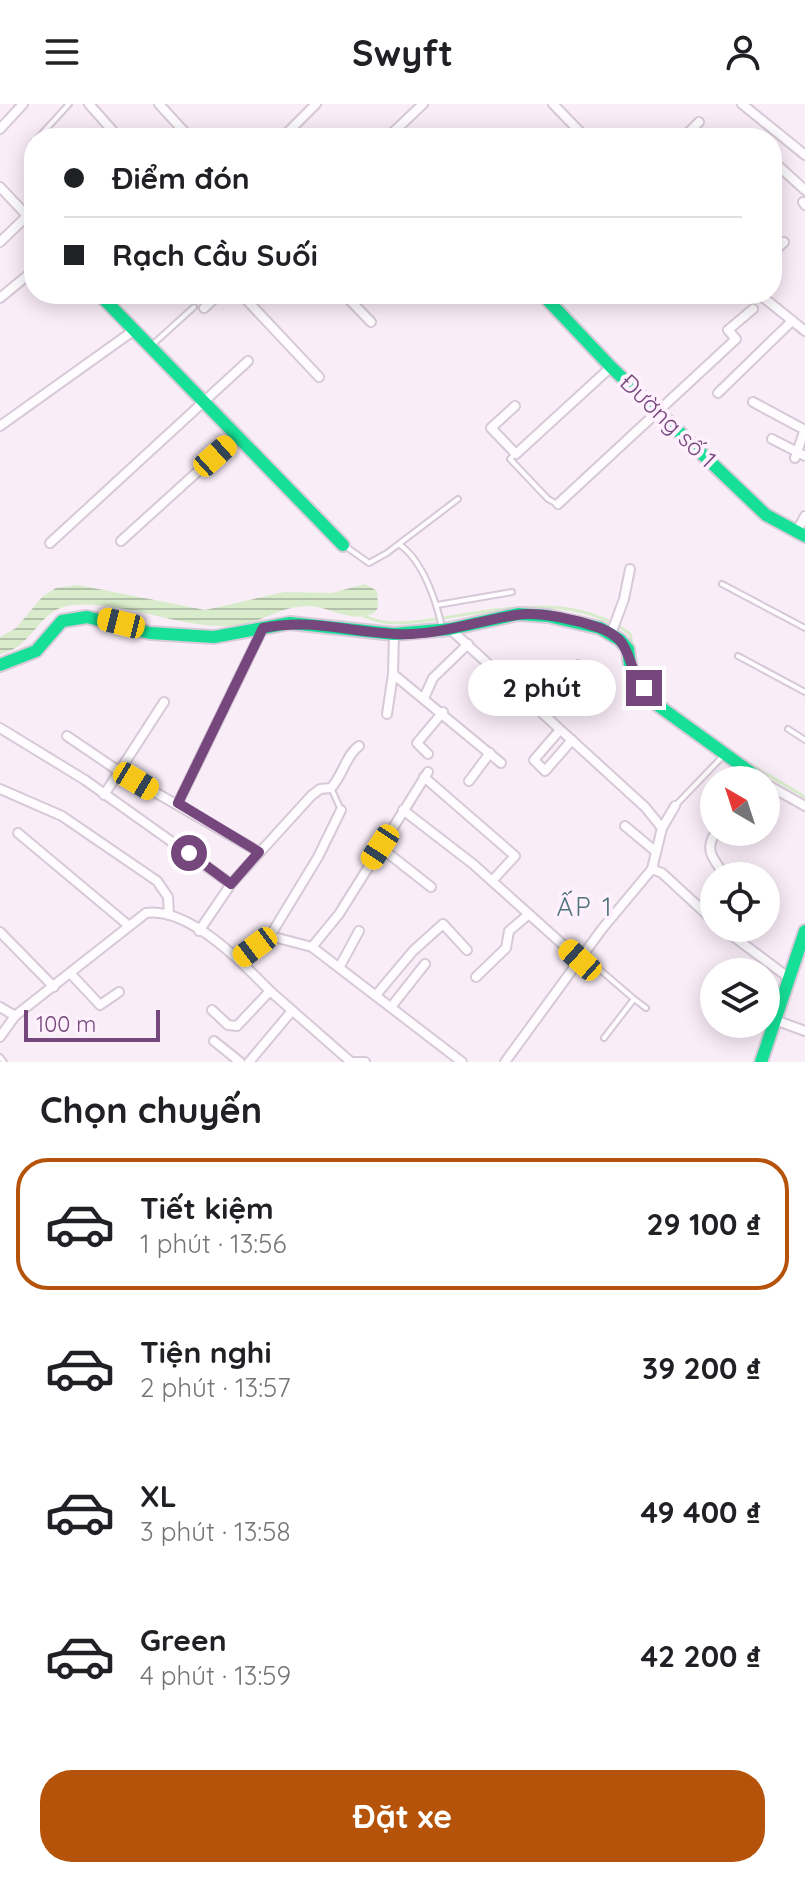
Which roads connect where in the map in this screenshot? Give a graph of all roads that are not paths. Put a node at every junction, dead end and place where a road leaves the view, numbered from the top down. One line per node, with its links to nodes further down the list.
1 (23, 104): 9 (street)
2 (69, 104): 11 (lane)
3 (89, 104): 12 (street)
4 (159, 104): 13 (street)
5 (316, 104): 14 (street)
6 (423, 104): 15 (street)
7 (742, 104): 18 (street)
8 (559, 106): 16 (street)
9 (2, 122)
10 (699, 122): 17 (street)
11 (47, 128)
12 (110, 128)
13 (178, 128)
14 (292, 128)
15 (397, 128)
16 (578, 128)
17 (693, 128)
18 (772, 128)
19 (782, 136): 20 (street)
20 (805, 155)
21 (782, 169): 23 (street)
22 (0, 187): 24 (street)
23 (805, 190)
24 (8, 197): 25 (street); 26 (street)
25 (0, 204)
26 (24, 214)
27 (24, 224): 28 (street)
28 (0, 242)
29 (24, 278): 30 (street)
30 (0, 298)
31 (108, 304): 41 (street)
32 (205, 304): 37 (street)
33 (250, 304): 46 (street)
34 (354, 304): 40 (street)
35 (551, 304): 45 (street, Đường số 1)
36 (771, 304): 39 (street)
37 (199, 308): 43 (lane)
38 (753, 309): 51 (street)
39 (792, 321): 42 (street); 47 (street)
40 (371, 322)
41 (133, 331): 43 (street); 52 (street)
42 (805, 331)
43 (149, 348): 48 (street)
44 (248, 361): 48 (street)
45 (611, 367): 51 (street, Đường số 1); 56 (street)
46 (319, 377)
47 (718, 393)
48 (206, 401): 54 (street); 63 (street)
49 (753, 402): 53 (street)
50 (515, 406): 56 (street)
51 (657, 411): 59 (street); 61 (street, Đường số 1)
52 (0, 426)
53 (805, 430): 57 (street)
54 (238, 435): 62 (street); 64 (street)
55 (772, 439): 57 (street)
56 (516, 454): 59 (lane)
57 (799, 455)
58 (458, 499): 65 (lane)
59 (558, 504)
60 (805, 516): 61 (street)
61 (801, 533)
62 (121, 541)
63 (50, 543)
64 (343, 545): 65 (lane)
65 (399, 545): 69 (lane)
66 (630, 569): 73 (street)
67 (722, 584): 72 (lane)
68 (512, 592): 69 (lane)
69 (438, 607): 70 (lane)
70 (444, 627): 73 (street); 74 (street); 75 (street)
71 (263, 628): 74 (street); 77 (street); 104 (street)
72 (805, 628)
73 (611, 631): 95 (street)
74 (394, 634): 79 (street)
75 (468, 644): 81 (street); 83 (street)
76 (738, 656): 80 (lane)
77 (0, 665)
78 (578, 665): 83 (street)
79 (393, 674): 81 (street); 85 (street)
80 (805, 692)
81 (424, 698): 84 (street)
82 (164, 702): 98 (street)
83 (537, 708): 88 (street)
84 (443, 712): 93 (street); 94 (street)
85 (387, 714)
86 (0, 728): 103 (street)
87 (788, 729): 91 (lane)
88 (559, 731): 90 (street); 90 (street)
89 (67, 736): 98 (street)
90 (572, 740): 110 (street)
91 (805, 740)
92 (359, 746): 100 (street)
93 (490, 753): 96 (street); 99 (street)
94 (428, 754)
95 (723, 756): 97 (street); 105 (lane)
96 (501, 763)
97 (739, 766)
98 (120, 772): 103 (street); 104 (street)
99 (469, 781)
100 (331, 788): 107 (lane); 114 (street)
101 (0, 789): 121 (street)
102 (780, 792): 106 (street)
103 (104, 795): 117 (street)
104 (178, 803): 114 (street)
105 (675, 806): 110 (street)
106 (805, 806)
107 (341, 810): 127 (street)
108 (403, 810): 112 (street); 116 (street); 116 (street)
109 (625, 826): 113 (street)
110 (662, 828): 113 (street)
111 (18, 833): 122 (street)
112 (380, 847): 118 (street); 129 (street)
113 (655, 851): 115 (street)
114 (259, 852): 117 (street)
115 (652, 869): 119 (street); 132 (street)
116 (492, 881): 120 (street)
117 (231, 884): 123 (street)
118 (431, 887)
119 (700, 908)
120 (529, 914): 132 (street); 137 (street)
121 (169, 915): 122 (street); 123 (street)
122 (128, 925): 136 (street)
123 (199, 931): 133 (street)
124 (359, 931): 135 (street)
125 (805, 931): 131 (street)
126 (0, 932): 139 (street)
127 (270, 936): 129 (street); 133 (street)
128 (741, 942): 138 (street)
129 (312, 947): 135 (street)
130 (467, 950): 142 (street)
131 (801, 957): 138 (street)
132 (581, 958): 143 (lane); 164 (street)
133 (240, 959): 140 (street)
134 (425, 964): 146 (street)
135 (340, 966): 142 (street)
136 (71, 974): 139 (street); 141 (street)
137 (476, 977)
138 (789, 978): 144 (street)
139 (54, 987): 150 (street)
140 (270, 991): 148 (street); 149 (street)
141 (119, 992)
142 (376, 995): 146 (street)
143 (634, 999): 147 (lane); 154 (lane)
144 (780, 1005)
145 (0, 1007): 150 (street)
146 (391, 1007): 163 (street)
147 (646, 1008)
148 (212, 1010)
149 (291, 1012): 160 (street); 161 (street)
150 (15, 1016): 153 (street)
151 (780, 1022): 152 (street)
152 (805, 1031)
153 (0, 1037)
154 (604, 1038)
155 (769, 1038): 165 (street)
156 (214, 1041): 159 (street)
157 (0, 1057): 158 (lane)
158 (4, 1062)
159 (240, 1062)
160 (249, 1062)
161 (353, 1062): 162 (street)
162 (365, 1062)
163 (462, 1062)
164 (505, 1062)
165 (761, 1062)

